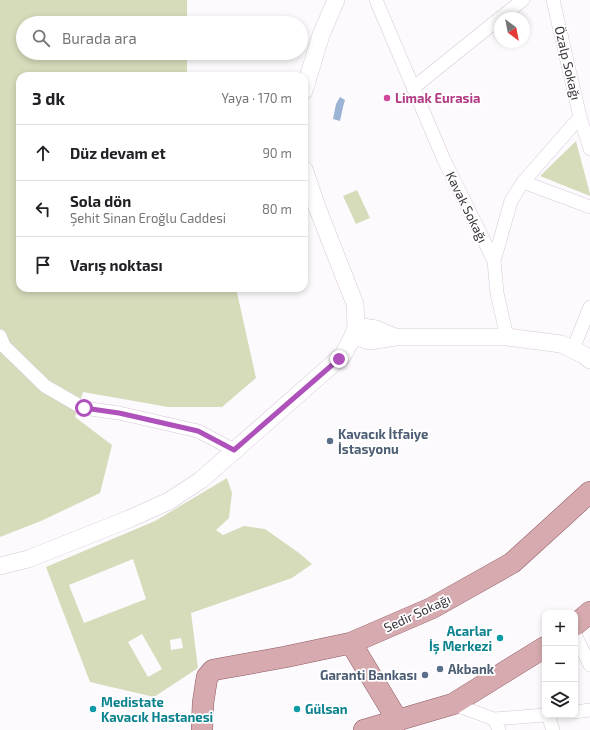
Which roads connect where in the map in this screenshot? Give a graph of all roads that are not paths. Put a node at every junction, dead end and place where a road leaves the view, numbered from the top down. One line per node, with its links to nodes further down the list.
1 (336, 0): 7 (street)
2 (376, 0): 8 (street, Kavak Sokağı)
3 (523, 0): 5 (street)
4 (553, 0): 9 (street, Özalp Sokağı)
5 (508, 12)
6 (494, 23): 8 (street)
7 (308, 79)
8 (413, 88): 14 (street, Kavak Sokağı)
9 (580, 117): 10 (street, Özalp Sokağı); 12 (street)
10 (590, 149)
11 (308, 181): 15 (street)
12 (523, 182): 13 (street); 14 (street)
13 (590, 208)
14 (494, 261): 20 (street, Kavak Sokağı)
15 (355, 304): 17 (street); 18 (street)
16 (590, 307): 21 (street)
17 (355, 331): 18 (street); 22 (street)
18 (373, 335): 20 (street); 22 (street)
19 (0, 336): 24 (street)
20 (507, 337): 21 (street)
21 (573, 349): 23 (street)
22 (343, 355): 24 (street)
23 (590, 360)
24 (234, 450): 26 (street)
25 (590, 492): 30 (main road, Sedir Sokağı)
26 (0, 566)
27 (590, 612): 28 (main road)
28 (578, 623)
29 (578, 641): 32 (street)
30 (351, 643): 39 (main road); 40 (main road, Sedir Sokağı)
31 (542, 649): 33 (main road)
32 (590, 665)
33 (453, 704): 38 (street); 39 (main road)
34 (590, 710): 35 (street)
35 (578, 712)
36 (542, 716): 38 (street)
37 (549, 718): 42 (street)
38 (497, 724)
39 (400, 725): 41 (main road)
40 (202, 730)
41 (364, 730)
42 (553, 730)

